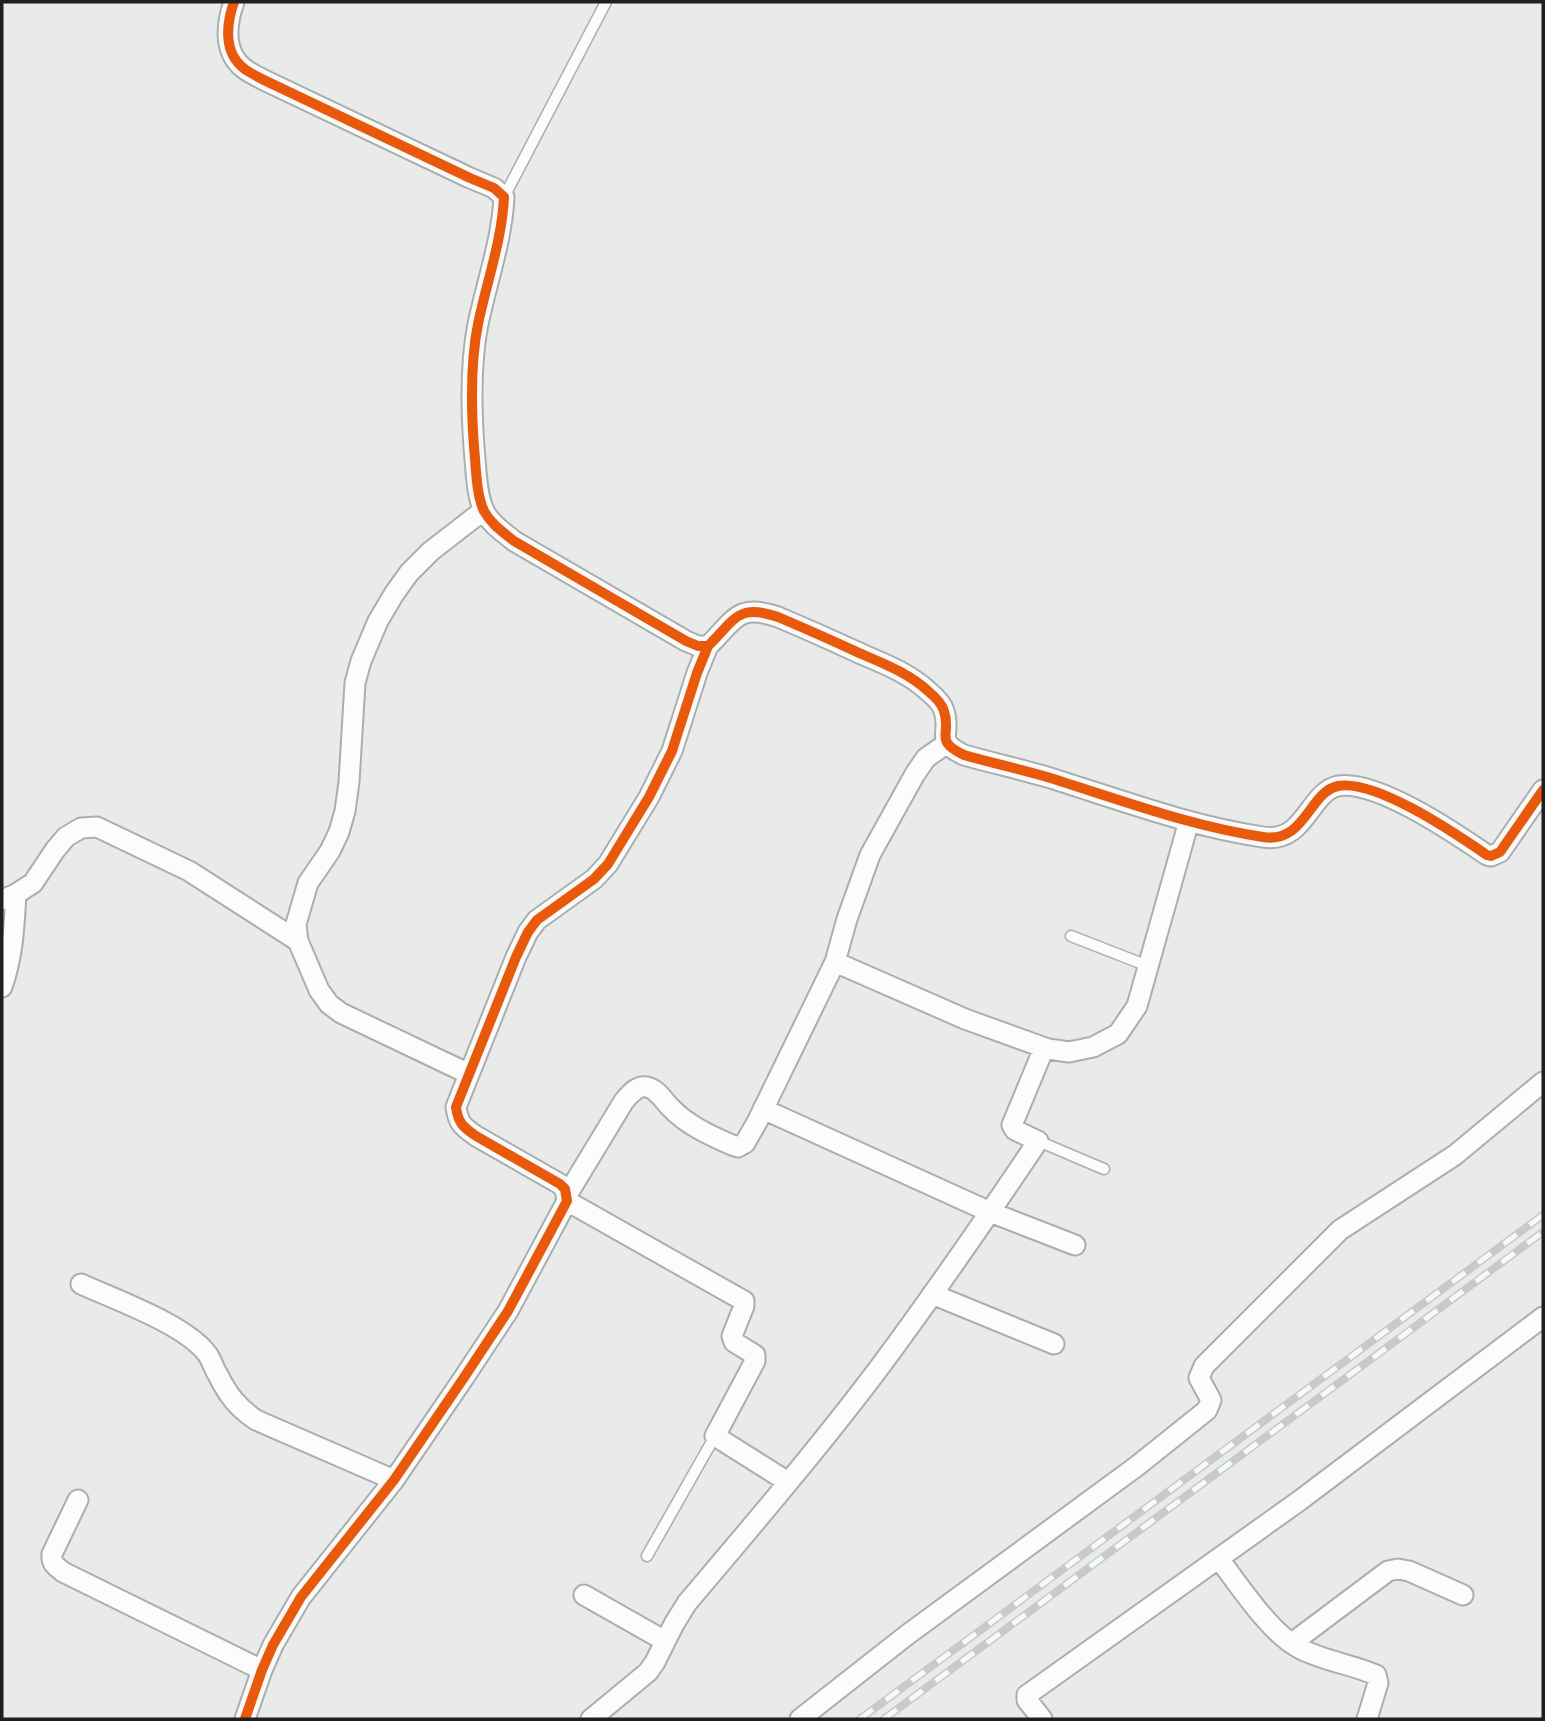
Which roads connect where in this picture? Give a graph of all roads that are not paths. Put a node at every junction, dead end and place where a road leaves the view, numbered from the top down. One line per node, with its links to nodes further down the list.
1 (234, 2): 3 (street)
2 (606, 2): 3 (lane)
3 (504, 197): 4 (street)
4 (484, 510): 5 (street); 11 (street)
5 (708, 646): 6 (street); 16 (street)
6 (946, 744): 8 (street); 12 (street)
7 (1543, 790): 8 (street)
8 (1189, 821): 13 (street)
9 (9, 897): 11 (street); 14 (street)
10 (1070, 936): 13 (lane)
11 (298, 941): 16 (street)
12 (835, 962): 15 (street); 18 (street)
13 (1149, 966): 15 (street)
14 (2, 987)
15 (1044, 1048): 19 (street)
16 (469, 1074): 21 (street)
17 (1543, 1082): 41 (street)
18 (763, 1109): 21 (street); 22 (street)
19 (1038, 1141): 20 (lane); 22 (street)
20 (1104, 1169)
21 (567, 1198): 28 (street); 29 (street)
22 (990, 1212): 23 (street); 25 (street)
23 (1075, 1245)
24 (81, 1284): 29 (street)
25 (932, 1294): 27 (street); 30 (street)
26 (1543, 1317): 33 (street)
27 (1054, 1344)
28 (715, 1436): 30 (street); 32 (lane)
29 (394, 1480): 38 (street)
30 (788, 1482): 36 (street)
31 (78, 1500): 38 (street)
32 (647, 1556)
33 (1219, 1559): 37 (street); 42 (street)
34 (584, 1595): 36 (street)
35 (1463, 1595): 37 (street)
36 (664, 1641): 40 (street)
37 (1292, 1643): 43 (street)
38 (262, 1670): 39 (street)
39 (245, 1719)
40 (591, 1719)
41 (800, 1719)
42 (1042, 1719)
43 (1367, 1719)

